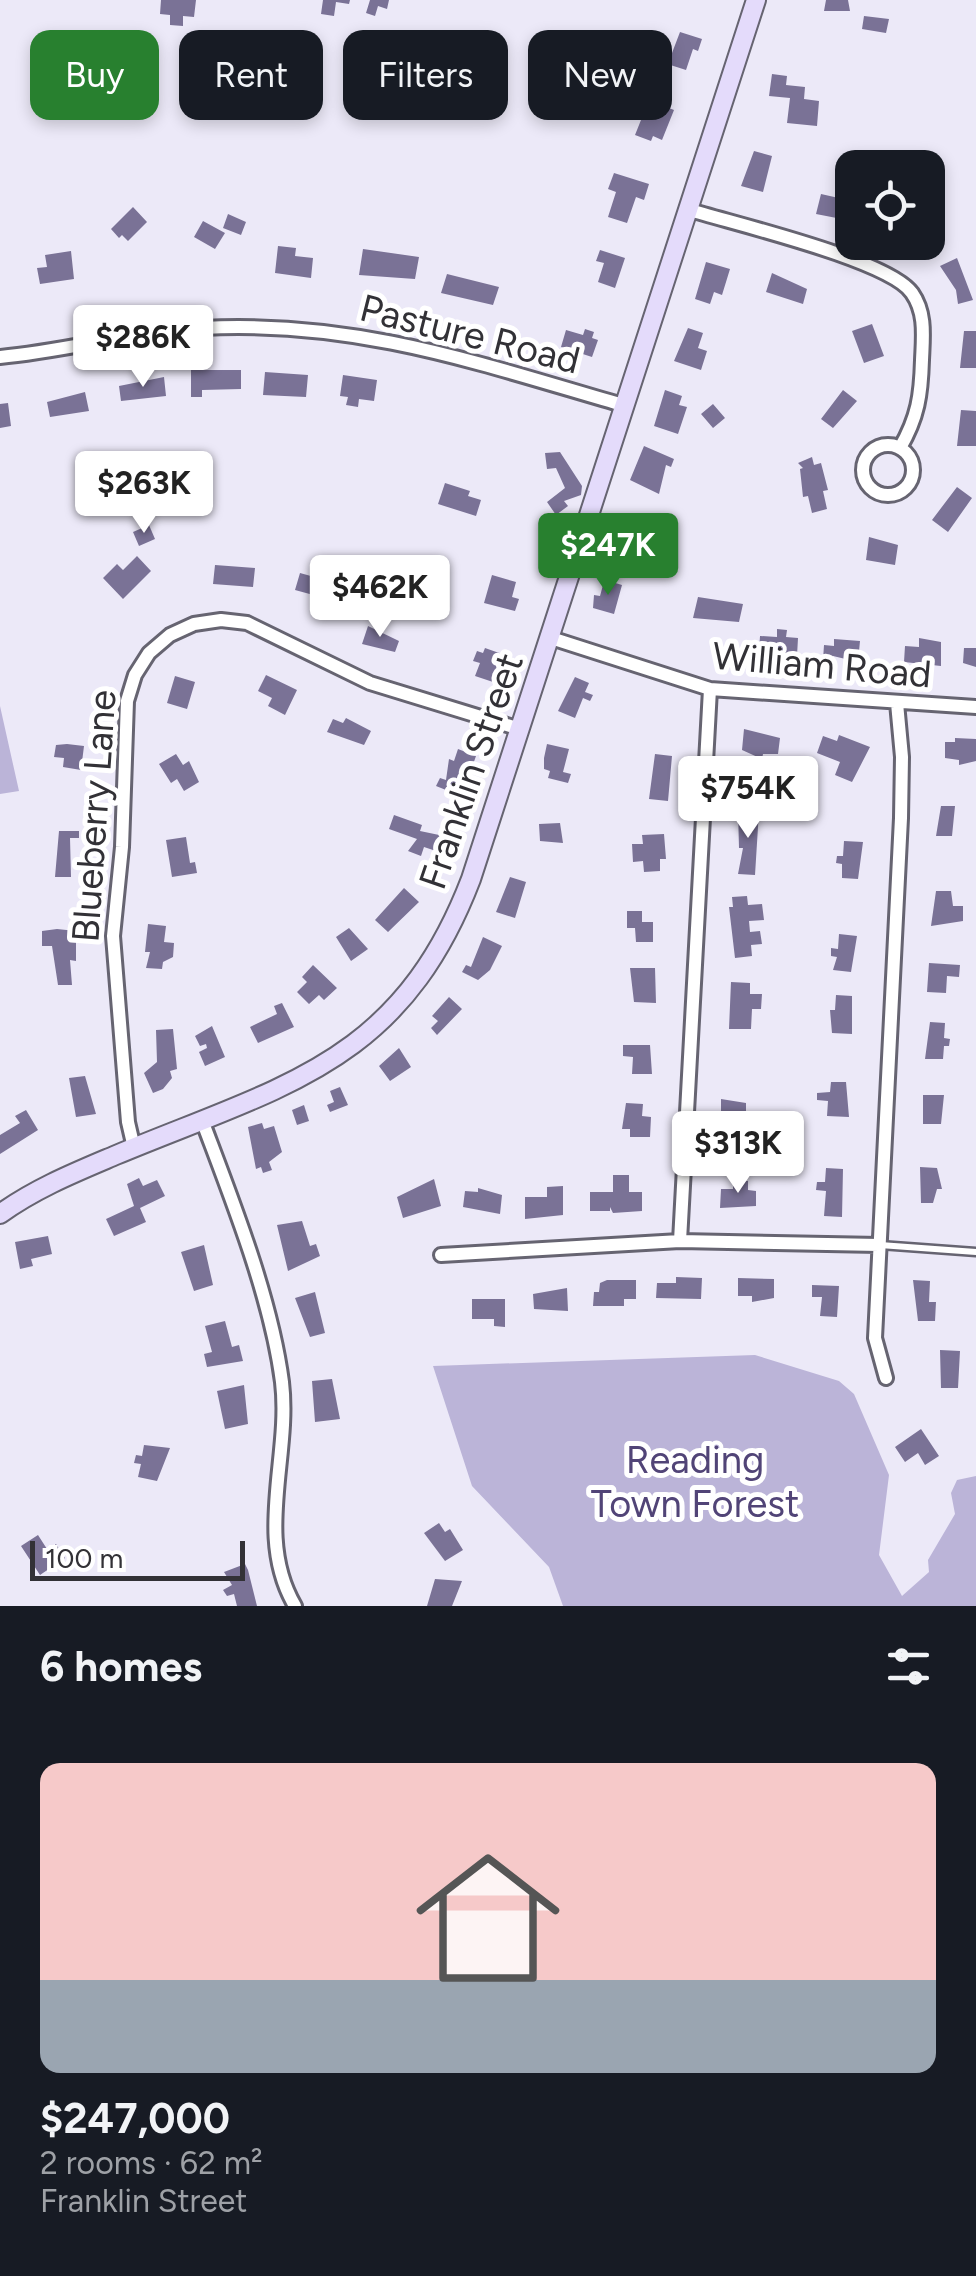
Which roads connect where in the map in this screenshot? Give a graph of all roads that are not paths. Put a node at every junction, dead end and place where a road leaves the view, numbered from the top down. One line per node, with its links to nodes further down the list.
1 (756, 0): 2 (main road, Franklin Street)
2 (690, 210): 4 (main road, Franklin Street); 5 (street)
3 (0, 357): 4 (street, Pasture Road)
4 (626, 406): 6 (main road, Franklin Street)
5 (900, 448): 5 (street)
6 (551, 638): 7 (street, William Road); 10 (main road, Franklin Street)
7 (710, 689): 8 (street, William Road); 14 (street)
8 (897, 703): 9 (street, William Road); 15 (street)
9 (976, 707)
10 (520, 729): 11 (main road, Franklin Street); 12 (street, Blueberry Lane)
11 (202, 1120): 12 (main road, Franklin Street); 19 (street)
12 (134, 1148): 13 (main road, Franklin Street)
13 (0, 1214)
14 (680, 1241): 15 (street); 17 (street)
15 (879, 1245): 16 (lane); 18 (street)
16 (976, 1252)
17 (440, 1255)
18 (886, 1378)
19 (295, 1606)

